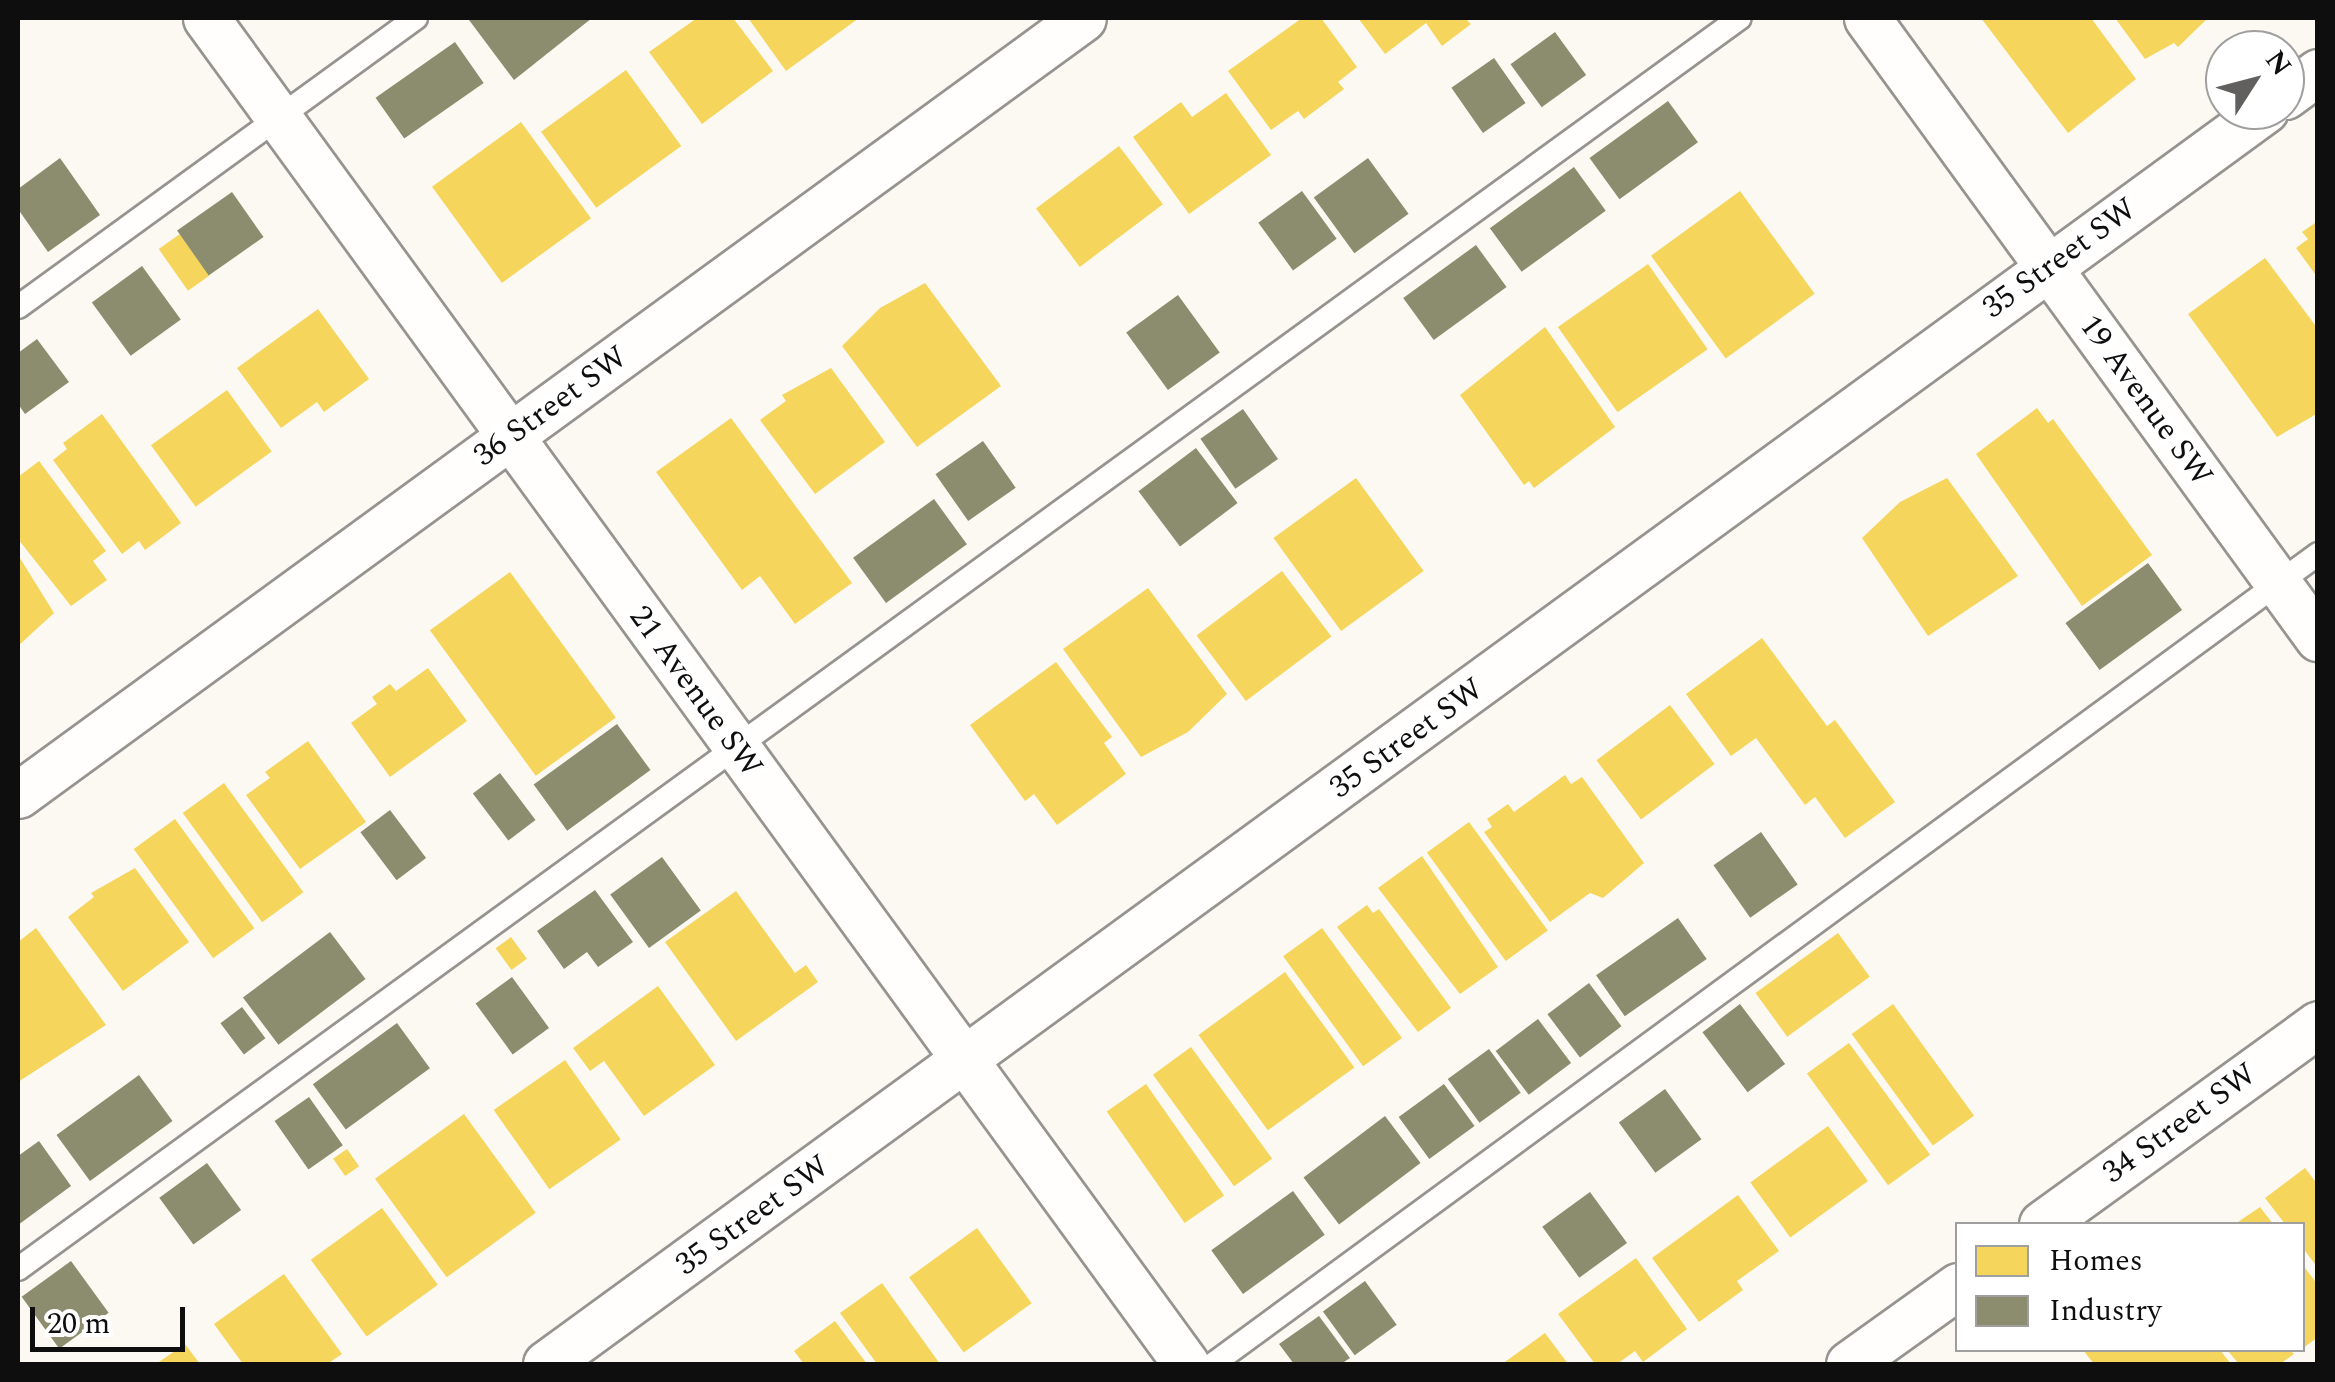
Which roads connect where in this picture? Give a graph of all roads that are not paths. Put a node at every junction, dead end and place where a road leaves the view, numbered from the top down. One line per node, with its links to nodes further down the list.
1 (206, 18): 6 (street, 21 Avenue SW)
2 (416, 18): 6 (lane)
3 (1083, 18): 10 (street, 36 Street SW)
4 (1740, 18): 14 (lane)
5 (1867, 18): 8 (street, 19 Avenue SW)
6 (279, 117): 9 (lane); 10 (street, 21 Avenue SW)
7 (2237, 130): 8 (street, 35 Street SW)
8 (2048, 267): 12 (street, 19 Avenue SW); 17 (street, 35 Street SW)
9 (18, 307)
10 (510, 436): 14 (street, 21 Avenue SW); 15 (street, 36 Street SW)
11 (2318, 554): 12 (lane)
12 (2278, 584): 13 (street, 19 Avenue SW); 23 (lane)
13 (2318, 638)
14 (736, 749): 17 (street, 21 Avenue SW); 19 (lane)
15 (18, 794)
16 (2318, 1024): 18 (street, 34 Street SW)
17 (966, 1062): 21 (street, 35 Street SW); 22 (street, 21 Avenue SW)
18 (2045, 1222)
19 (18, 1268)
20 (1955, 1288): 24 (street)
21 (546, 1364)
22 (1186, 1364)
23 (1213, 1364)
24 (1849, 1364)

